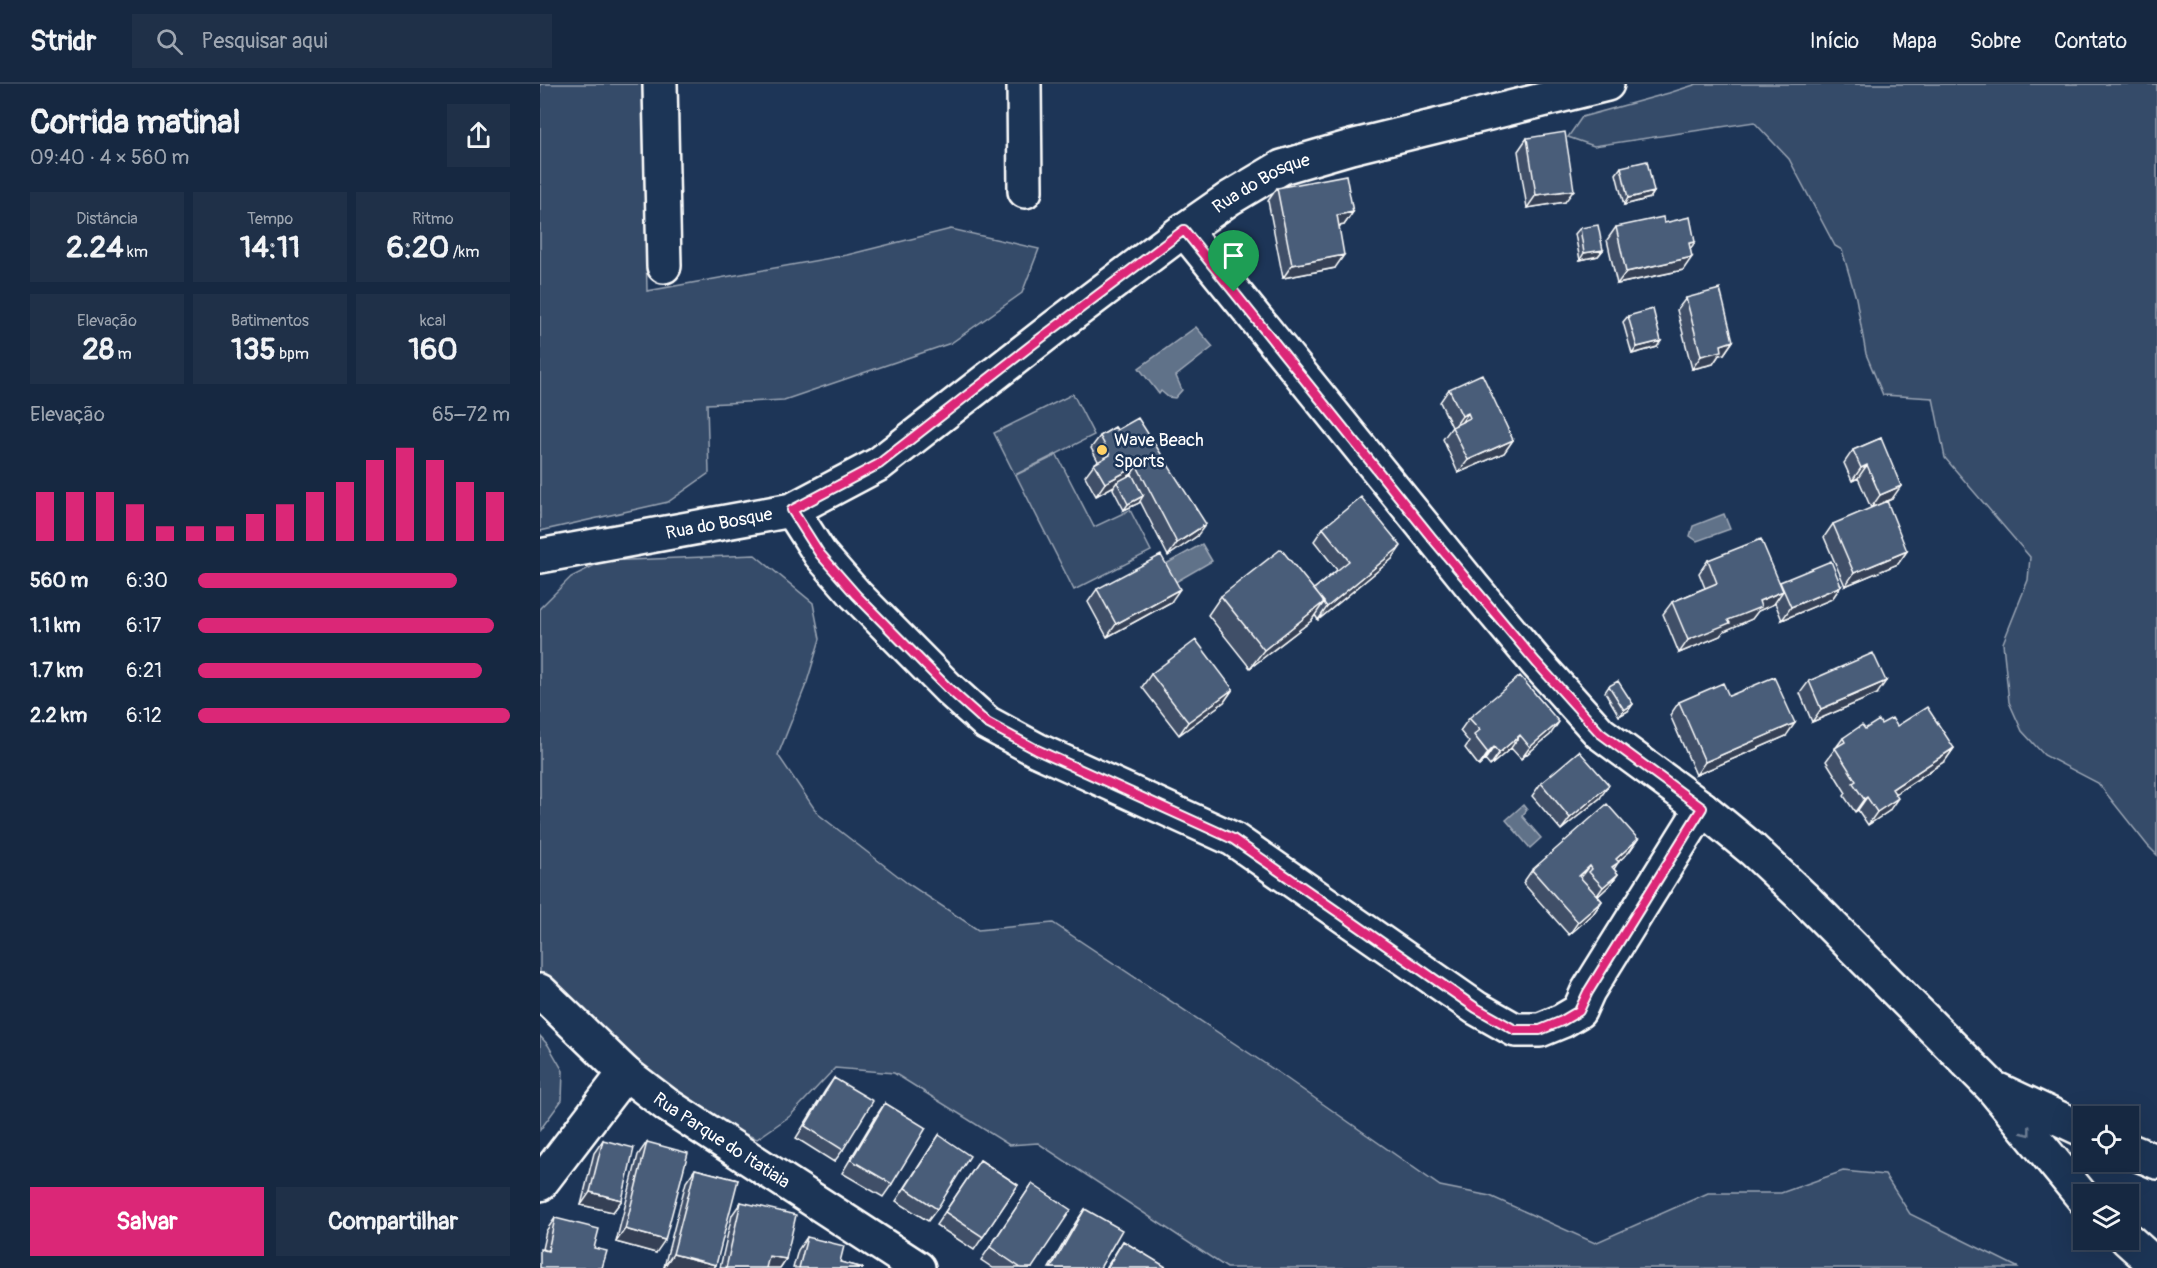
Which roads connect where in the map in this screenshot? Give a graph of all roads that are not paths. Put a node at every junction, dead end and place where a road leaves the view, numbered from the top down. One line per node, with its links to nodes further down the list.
1 (660, 84): 6 (street)
2 (1024, 84): 4 (street)
3 (1607, 84): 5 (street, Rua do Bosque)
4 (1026, 191)
5 (1184, 230): 7 (street, Rua do Bosque); 9 (street)
6 (664, 266)
7 (792, 510): 8 (street, Rua do Bosque); 9 (street)
8 (540, 556)
9 (1702, 808): 12 (street)
10 (540, 991): 11 (street, Rua Parque do Itatiaia)
11 (625, 1073): 16 (street); 20 (street, Rua Parque do Itatiaia)
12 (1991, 1086): 13 (street); 17 (street, one-way to 17)
13 (2073, 1125)
14 (2139, 1155): 15 (street)
15 (2157, 1162)
16 (540, 1184)
17 (2073, 1186)
18 (2139, 1250): 19 (street)
19 (2157, 1266)
20 (918, 1268)

